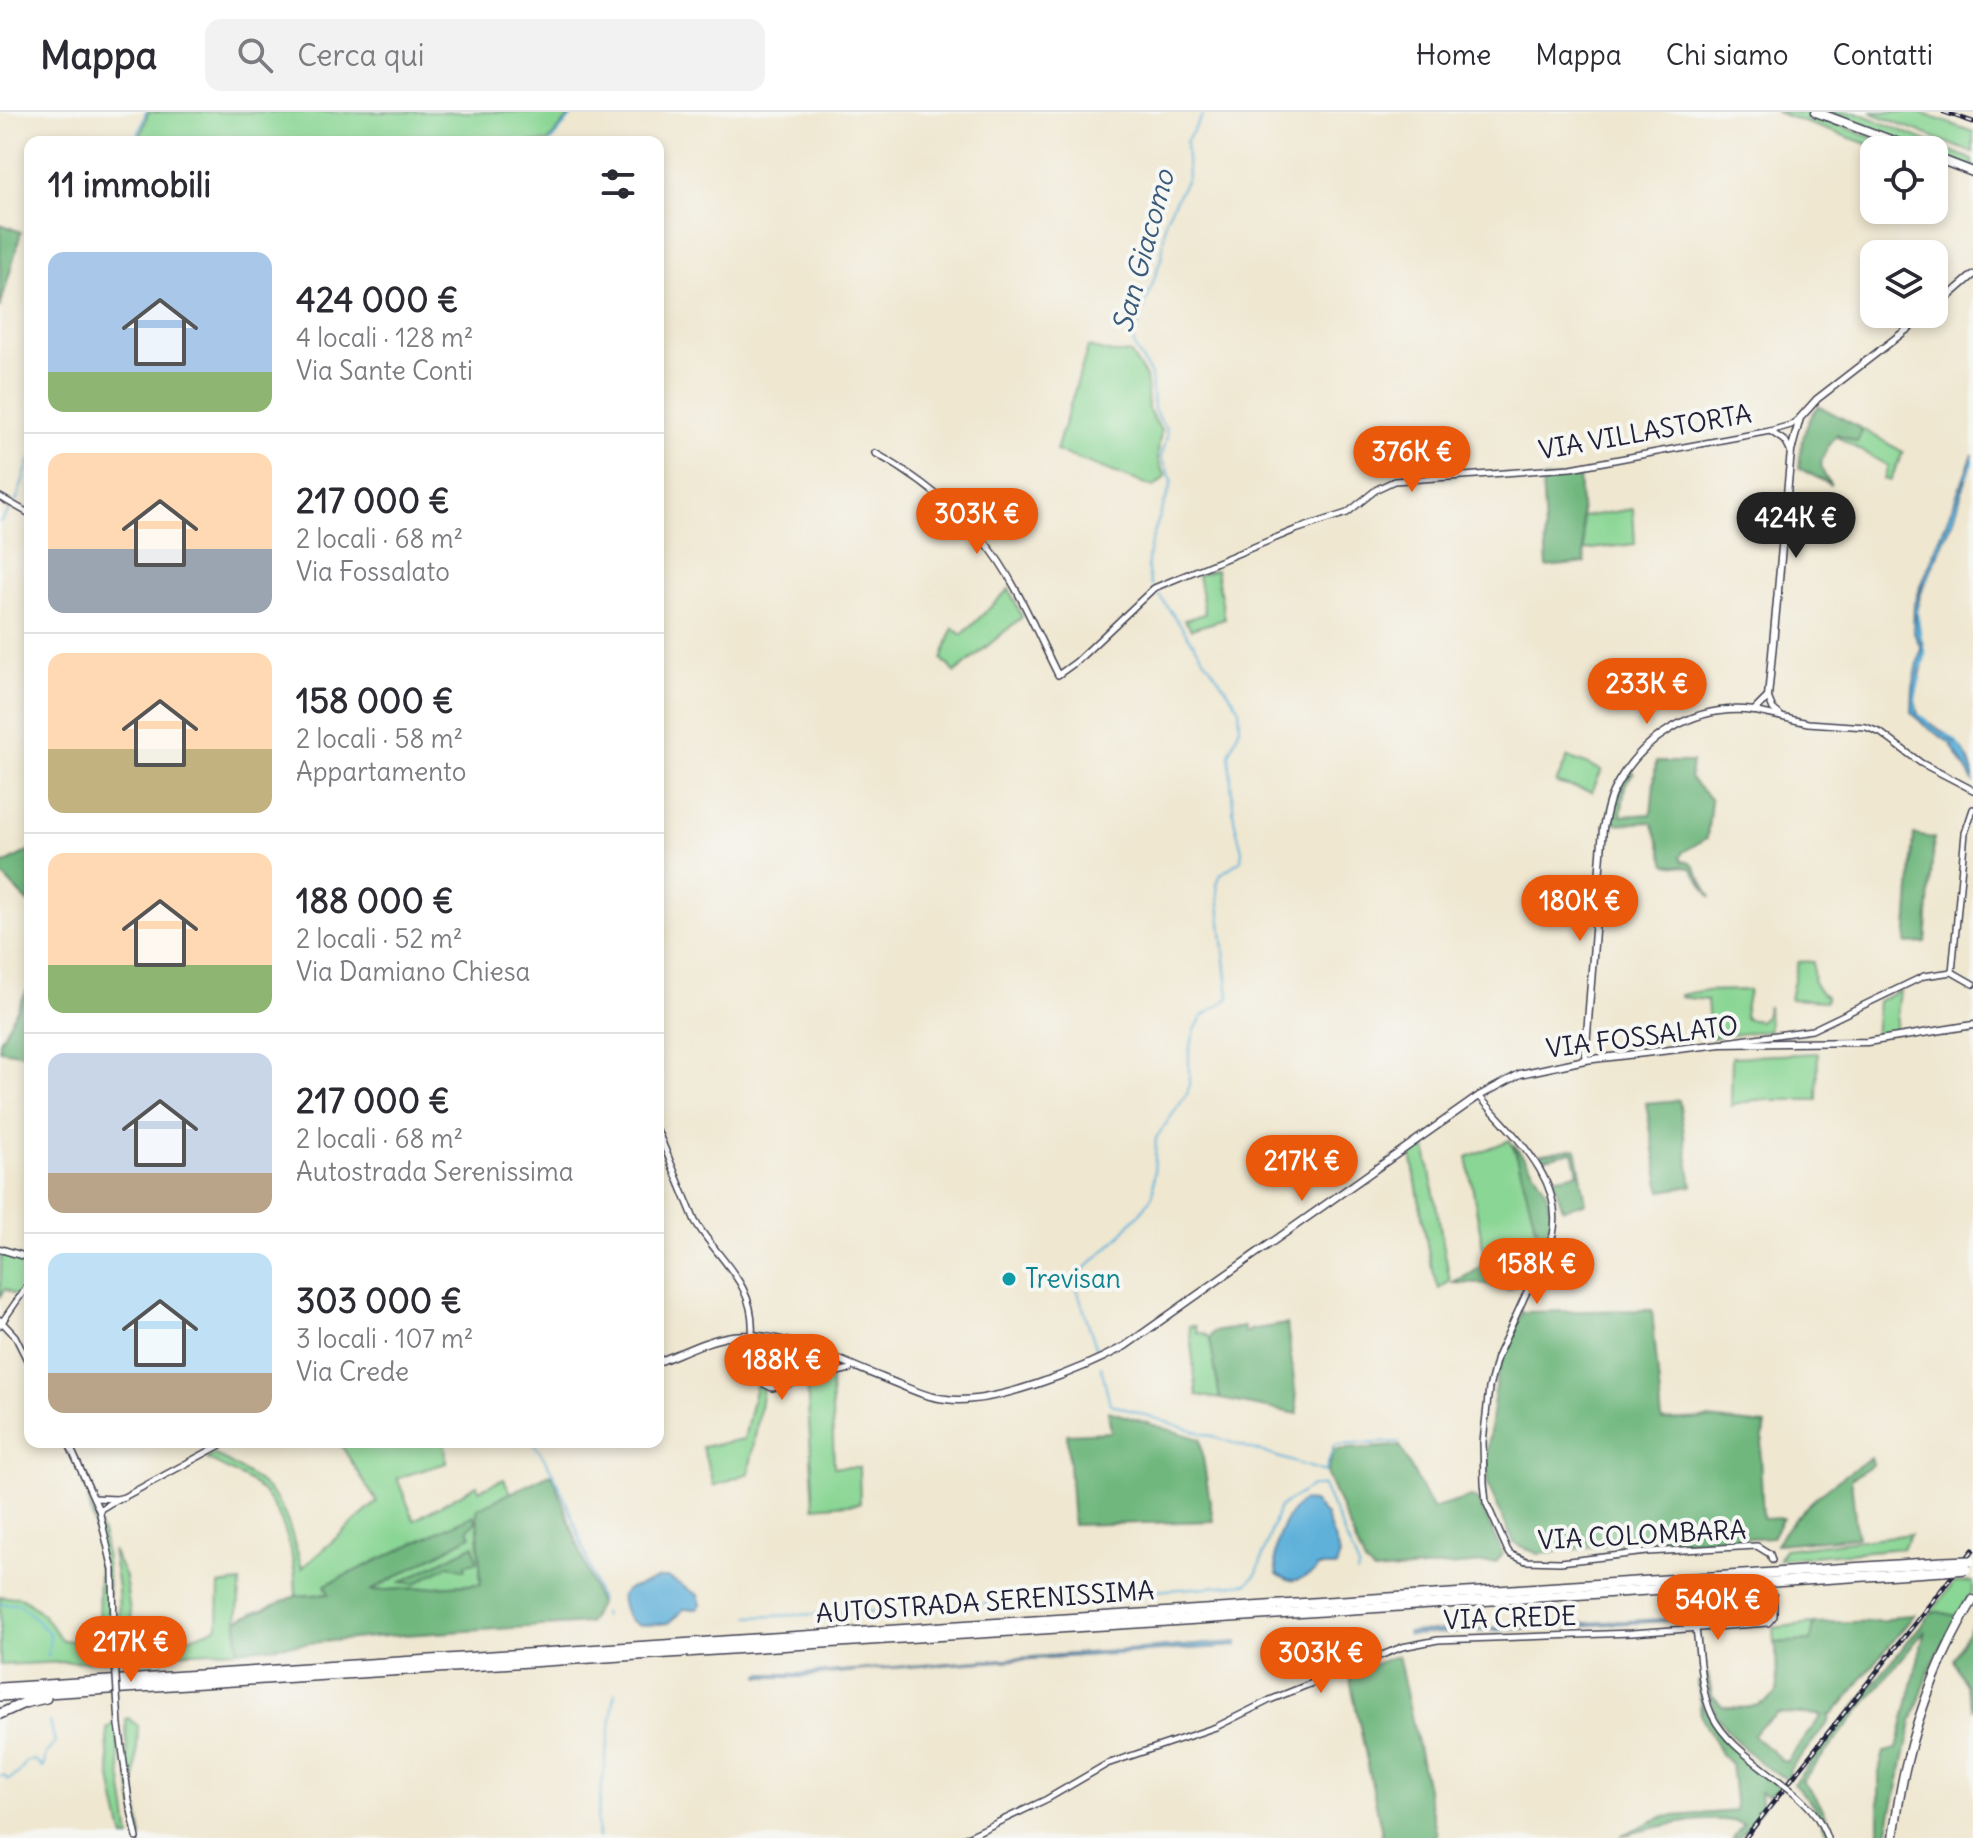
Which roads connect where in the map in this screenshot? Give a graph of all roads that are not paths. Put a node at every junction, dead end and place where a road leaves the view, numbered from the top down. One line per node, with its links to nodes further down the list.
1 (1816, 112): 2 (main road)
2 (1880, 136)
3 (1948, 162): 4 (main road)
4 (1973, 172)
5 (1973, 275): 6 (street)
6 (1948, 297)
7 (1909, 328): 8 (street, VIA VILLASTORTA)
8 (1800, 418): 9 (street, VIA VILLASTORTA); 10 (street)
9 (1770, 431): 10 (street); 11 (street, VIA VILLASTORTA)
10 (1791, 451): 14 (street)
11 (875, 453)
12 (0, 497): 13 (street)
13 (24, 511)
14 (1768, 697): 15 (street); 16 (street)
15 (1754, 711): 16 (street); 23 (street)
16 (1781, 716): 17 (street)
17 (1973, 790)
18 (1973, 809): 19 (street)
19 (1952, 972): 20 (street); 22 (street)
20 (1973, 984)
21 (1973, 1025): 22 (street, VIA FOSSALATO)
22 (1721, 1044): 23 (street, VIA FOSSALATO)
23 (1585, 1060): 24 (street, VIA FOSSALATO)
24 (1479, 1096): 33 (street, VIA FOSSALATO); 39 (street, VIA COLOMBARA)
25 (664, 1146): 30 (street)
26 (0, 1249): 27 (street)
27 (24, 1256)
28 (24, 1290): 29 (street)
29 (1, 1322): 31 (street)
30 (754, 1335): 32 (street, VIA FOSSALATO); 33 (street, VIA FOSSALATO); 33 (street)
31 (24, 1354)
32 (664, 1360)
33 (851, 1366)
34 (71, 1448): 36 (street)
35 (215, 1448): 37 (street)
36 (94, 1498): 37 (street); 38 (street)
37 (117, 1499): 38 (street)
38 (99, 1510): 49 (street, bridge)
39 (1772, 1560)
40 (1970, 1565): 41 (highway, AUTOSTRADA SERENISSIMA, bridge)
41 (1944, 1567): 45 (highway, AUTOSTRADA SERENISSIMA); 46 (highway, AUTOSTRADA SERENISSIMA)
42 (1774, 1596): 44 (street)
43 (1973, 1600): 52 (main road)
44 (1696, 1629): 50 (street, VIA CREDE); 51 (street, bridge)
45 (0, 1688)
46 (107, 1690): 47 (highway, AUTOSTRADA SERENISSIMA); 48 (highway)
47 (0, 1696)
48 (0, 1714)
49 (137, 1838)
50 (965, 1838)
51 (1827, 1838)
52 (1893, 1838)

